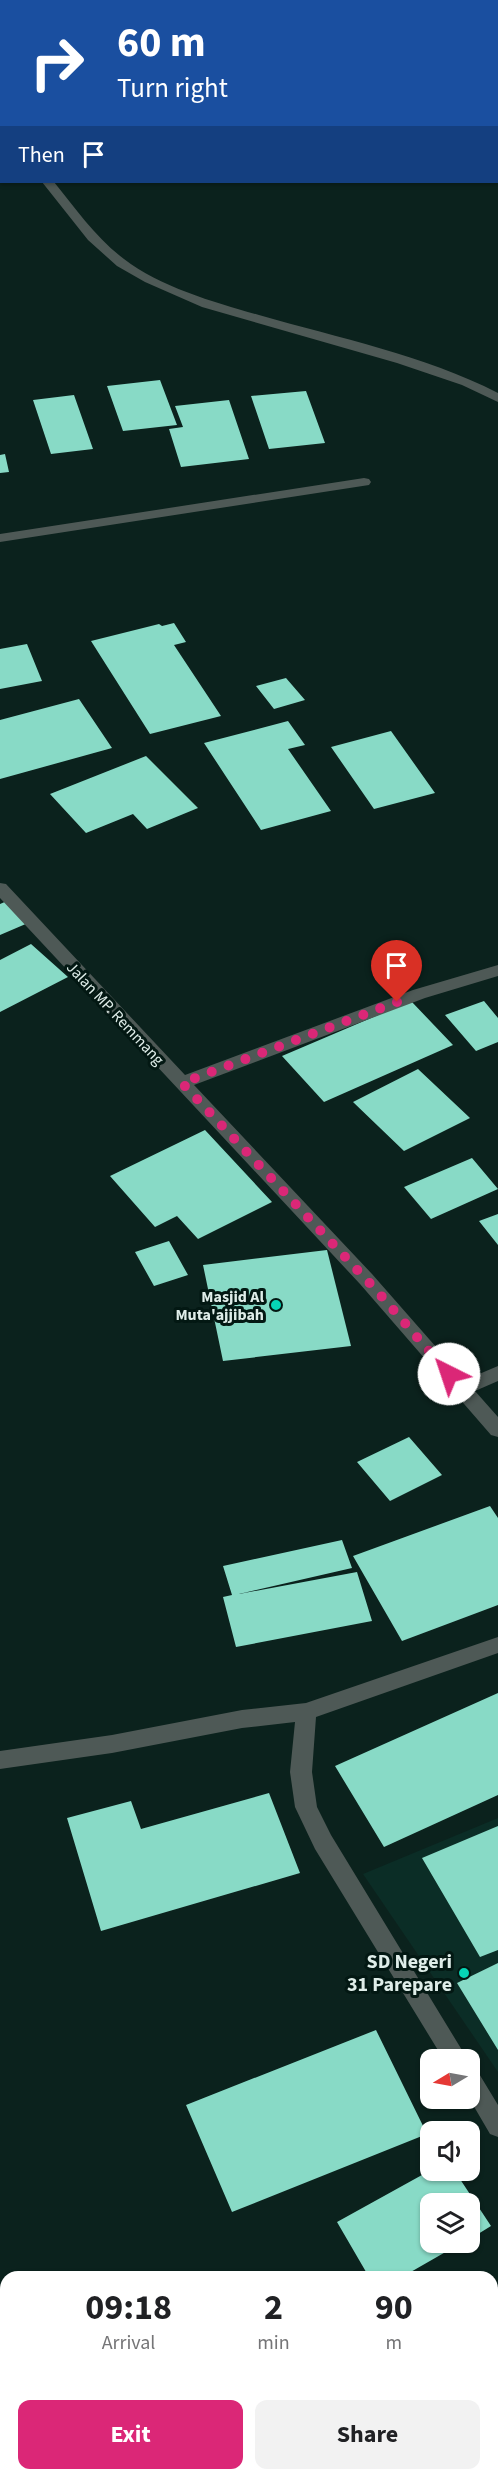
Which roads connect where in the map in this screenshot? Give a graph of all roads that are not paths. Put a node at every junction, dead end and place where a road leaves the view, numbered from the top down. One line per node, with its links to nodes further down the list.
1 (49, 183): 2 (street)
2 (498, 398)
3 (364, 482): 4 (street)
4 (0, 538)
5 (0, 888): 7 (street, Jalan MP. Remmang)
6 (498, 970): 7 (street)
7 (182, 1083): 9 (street, Jalan MP. Remmang)
8 (498, 1373): 9 (street)
9 (462, 1389): 10 (street, Jalan MP. Remmang)
10 (498, 1430)
11 (498, 1646): 12 (street)
12 (306, 1712): 13 (street); 14 (street)
13 (0, 1760)
14 (450, 2049)
15 (480, 2097): 16 (street)
16 (498, 2127)

